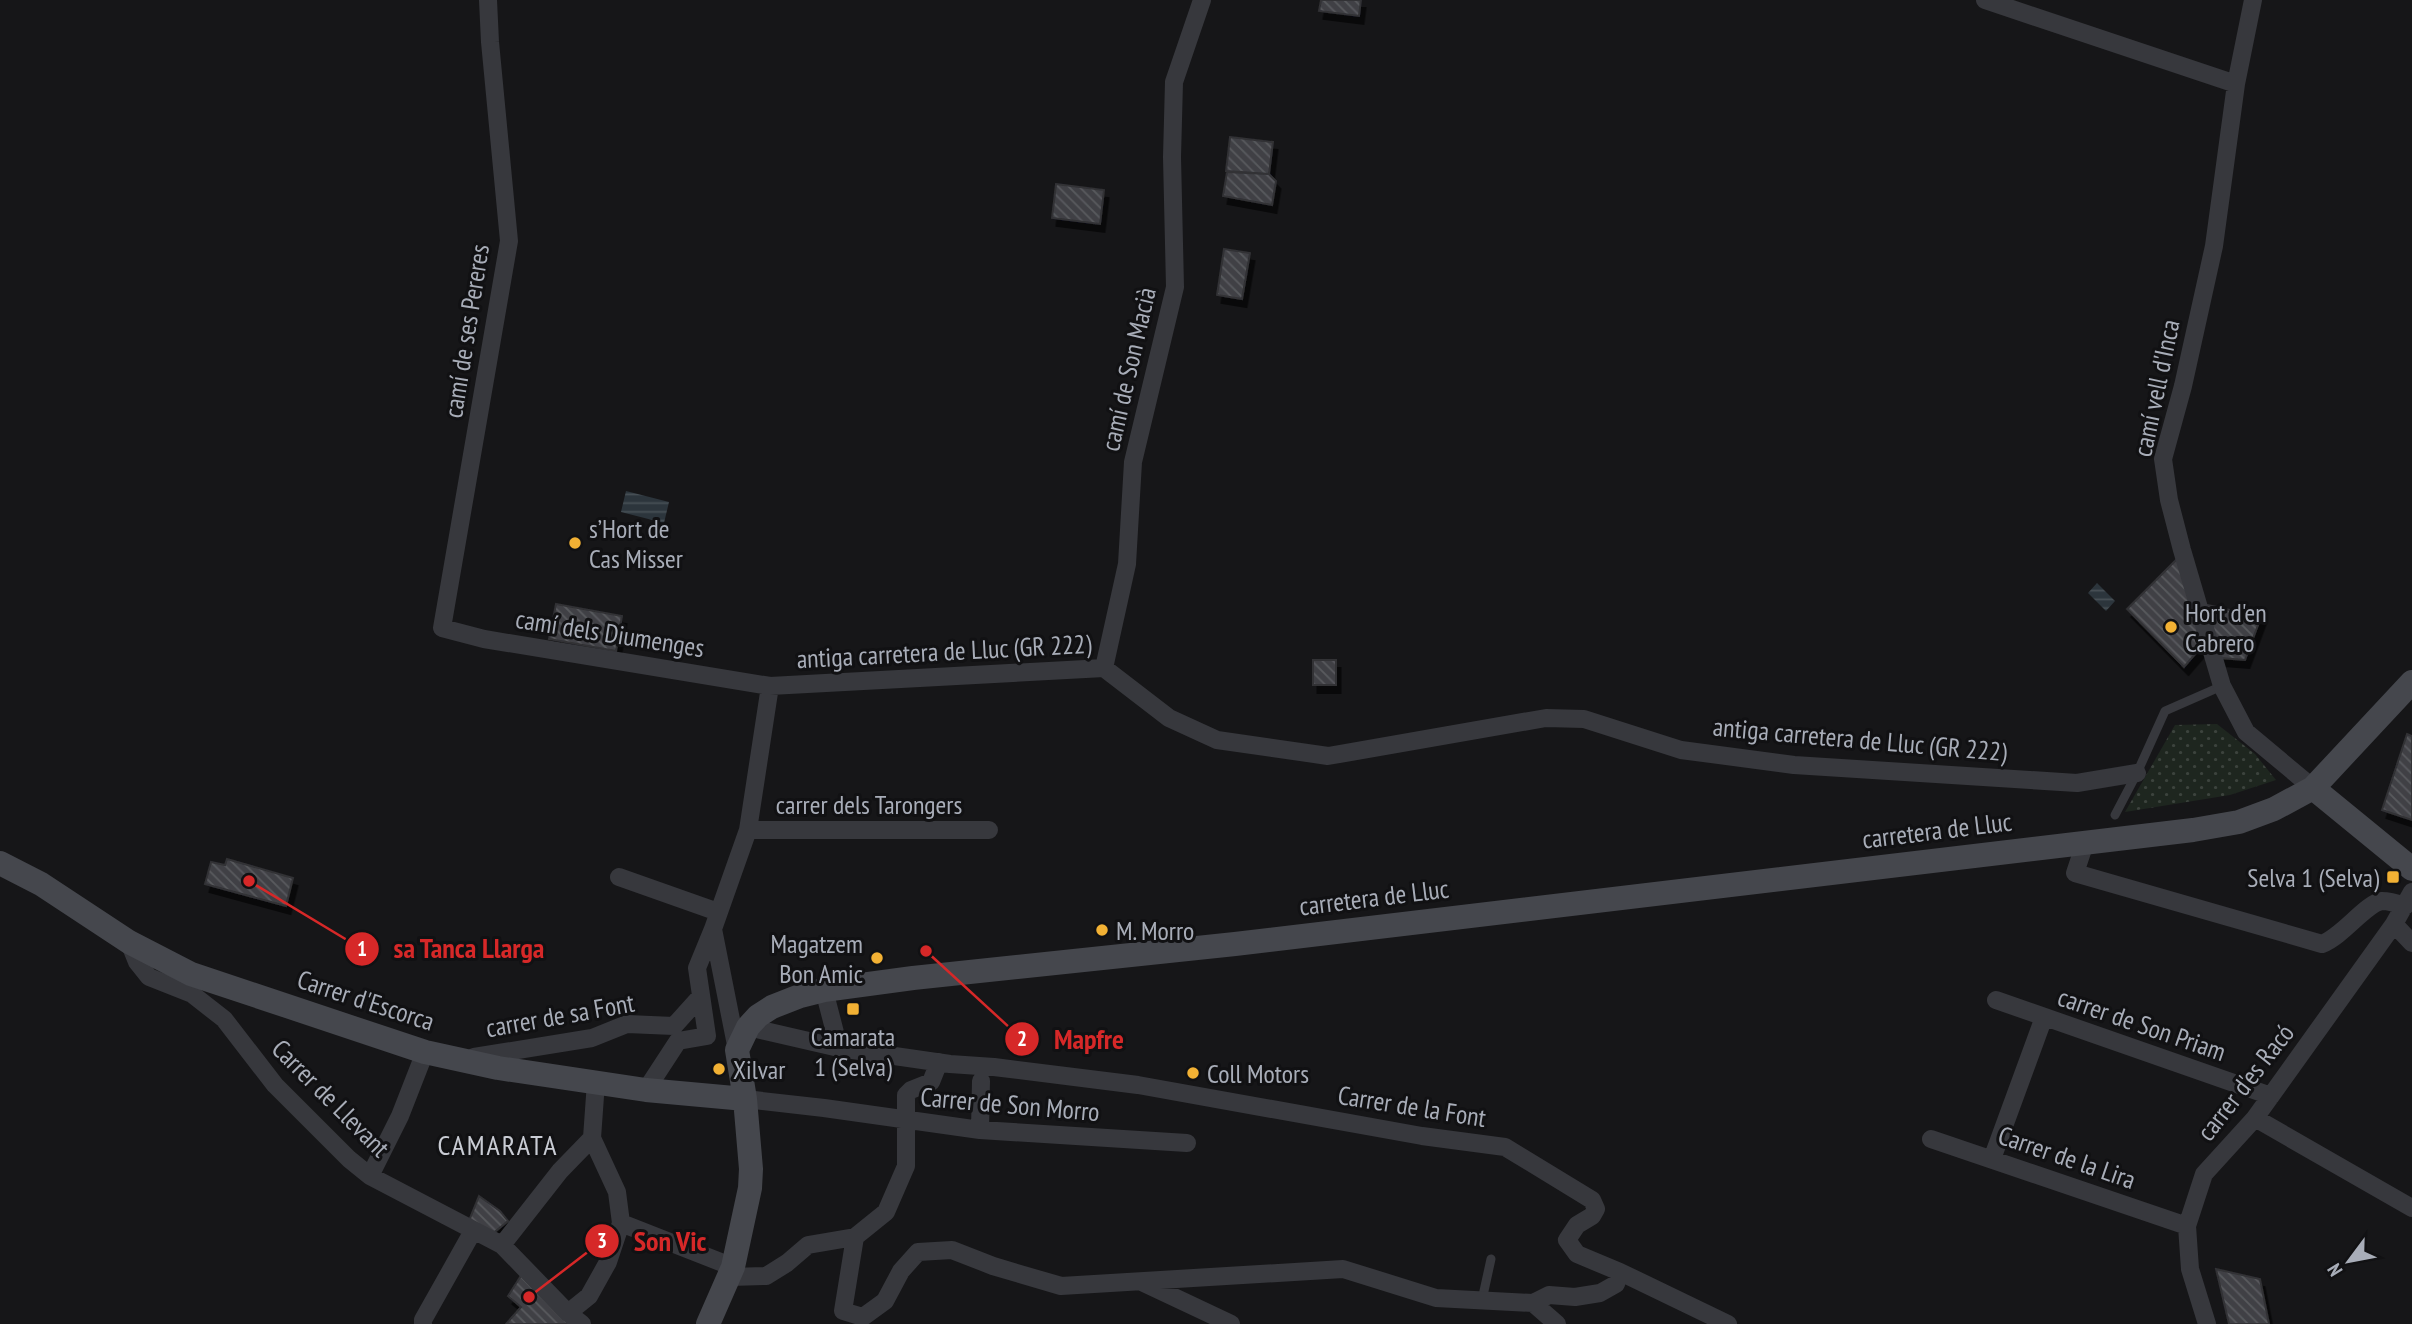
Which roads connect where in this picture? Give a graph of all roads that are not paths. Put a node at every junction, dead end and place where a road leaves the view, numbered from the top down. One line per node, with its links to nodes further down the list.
1 (488, 0): 6 (street, camí de ses Pereres)
2 (1202, 0): 7 (street, camí de Son Macià)
3 (1984, 0): 5 (street)
4 (2253, 0): 5 (street, camí vell d'Inca)
5 (2236, 84): 10 (street, camí vell d'Inca)
6 (442, 628): 9 (street, camí dels Diumenges)
7 (1104, 668): 9 (street, antiga carretera de Lluc (GR 222)); 11 (street, antiga carretera de Lluc (GR 222))
8 (2412, 682): 12 (main road, carretera de Lluc)
9 (769, 686): 14 (street)
10 (2222, 686): 11 (lane); 12 (street, camí vell d'Inca)
11 (2137, 773): 13 (lane)
12 (2313, 788): 16 (main road, carretera de Lluc); 18 (main road)
13 (2115, 815)
14 (748, 830): 15 (street, carrer dels Tarongers); 21 (street)
15 (989, 830)
16 (2085, 843): 20 (street); 25 (main road, carretera de Lluc)
17 (0, 863): 23 (main road, Carrer d'Escorca)
18 (2412, 869)
19 (619, 877): 21 (street)
20 (2409, 899): 22 (street, carrer d'es Racó)
21 (716, 921): 26 (street); 31 (street)
22 (2394, 924): 24 (street); 38 (street, carrer d'es Racó)
23 (129, 942): 32 (main road, Carrer d'Escorca); 47 (street, Carrer de Llevant)
24 (2412, 943)
25 (824, 990): 29 (main road, carretera de Lluc); 30 (street)
26 (701, 996): 33 (street, carrer de sa Font); 37 (street)
27 (1996, 1000): 28 (street, carrer de Son Priam)
28 (2043, 1017): 38 (street, carrer de Son Priam); 46 (street)
29 (748, 1027): 30 (street, Carrer de la Font); 31 (main road, carretera de Lluc)
30 (839, 1048): 34 (street, Carrer de la Font)
31 (737, 1050): 39 (main road)
32 (425, 1052): 33 (main road, Carrer d'Escorca); 47 (street)
33 (458, 1058): 36 (main road, Carrer d'Escorca)
34 (939, 1062): 41 (street); 56 (street, Carrer de la Font)
35 (981, 1081): 42 (street)
36 (596, 1082): 37 (main road, Carrer d'Escorca); 43 (street)
37 (646, 1090): 39 (main road, Carrer d'Escorca)
38 (2271, 1096): 40 (street, carrer d'es Racó)
39 (745, 1099): 41 (street, Carrer de Son Morro); 55 (main road)
40 (2255, 1118): 48 (street); 50 (street, carrer d'es Racó)
41 (908, 1121): 42 (street, Carrer de Son Morro); 52 (street)
42 (980, 1130): 45 (street, Carrer de Son Morro)
43 (592, 1138): 49 (street); 53 (street)
44 (1931, 1139): 46 (street, Carrer de la Lira)
45 (1187, 1143)
46 (1992, 1159): 50 (street, Carrer de la Lira)
47 (370, 1176): 51 (street, Carrer de Llevant)
48 (2412, 1208)
49 (621, 1223): 55 (street); 61 (street)
50 (2186, 1226): 67 (street, carrer d'es Racó)
51 (473, 1231): 53 (street, Carrer de Llevant); 62 (street)
52 (855, 1237): 55 (street); 60 (street)
53 (502, 1245): 61 (street, Carrer de Llevant)
54 (1491, 1259): 58 (lane)
55 (732, 1272): 63 (main road)
56 (1620, 1272): 59 (street); 66 (street)
57 (1139, 1281): 58 (street); 60 (street); 64 (street)
58 (1482, 1300): 59 (street)
59 (1533, 1303): 65 (street)
60 (842, 1318)
61 (575, 1319)
62 (423, 1324)
63 (708, 1324)
64 (1231, 1324)
65 (1557, 1324)
66 (1728, 1324)
67 (2207, 1324)

